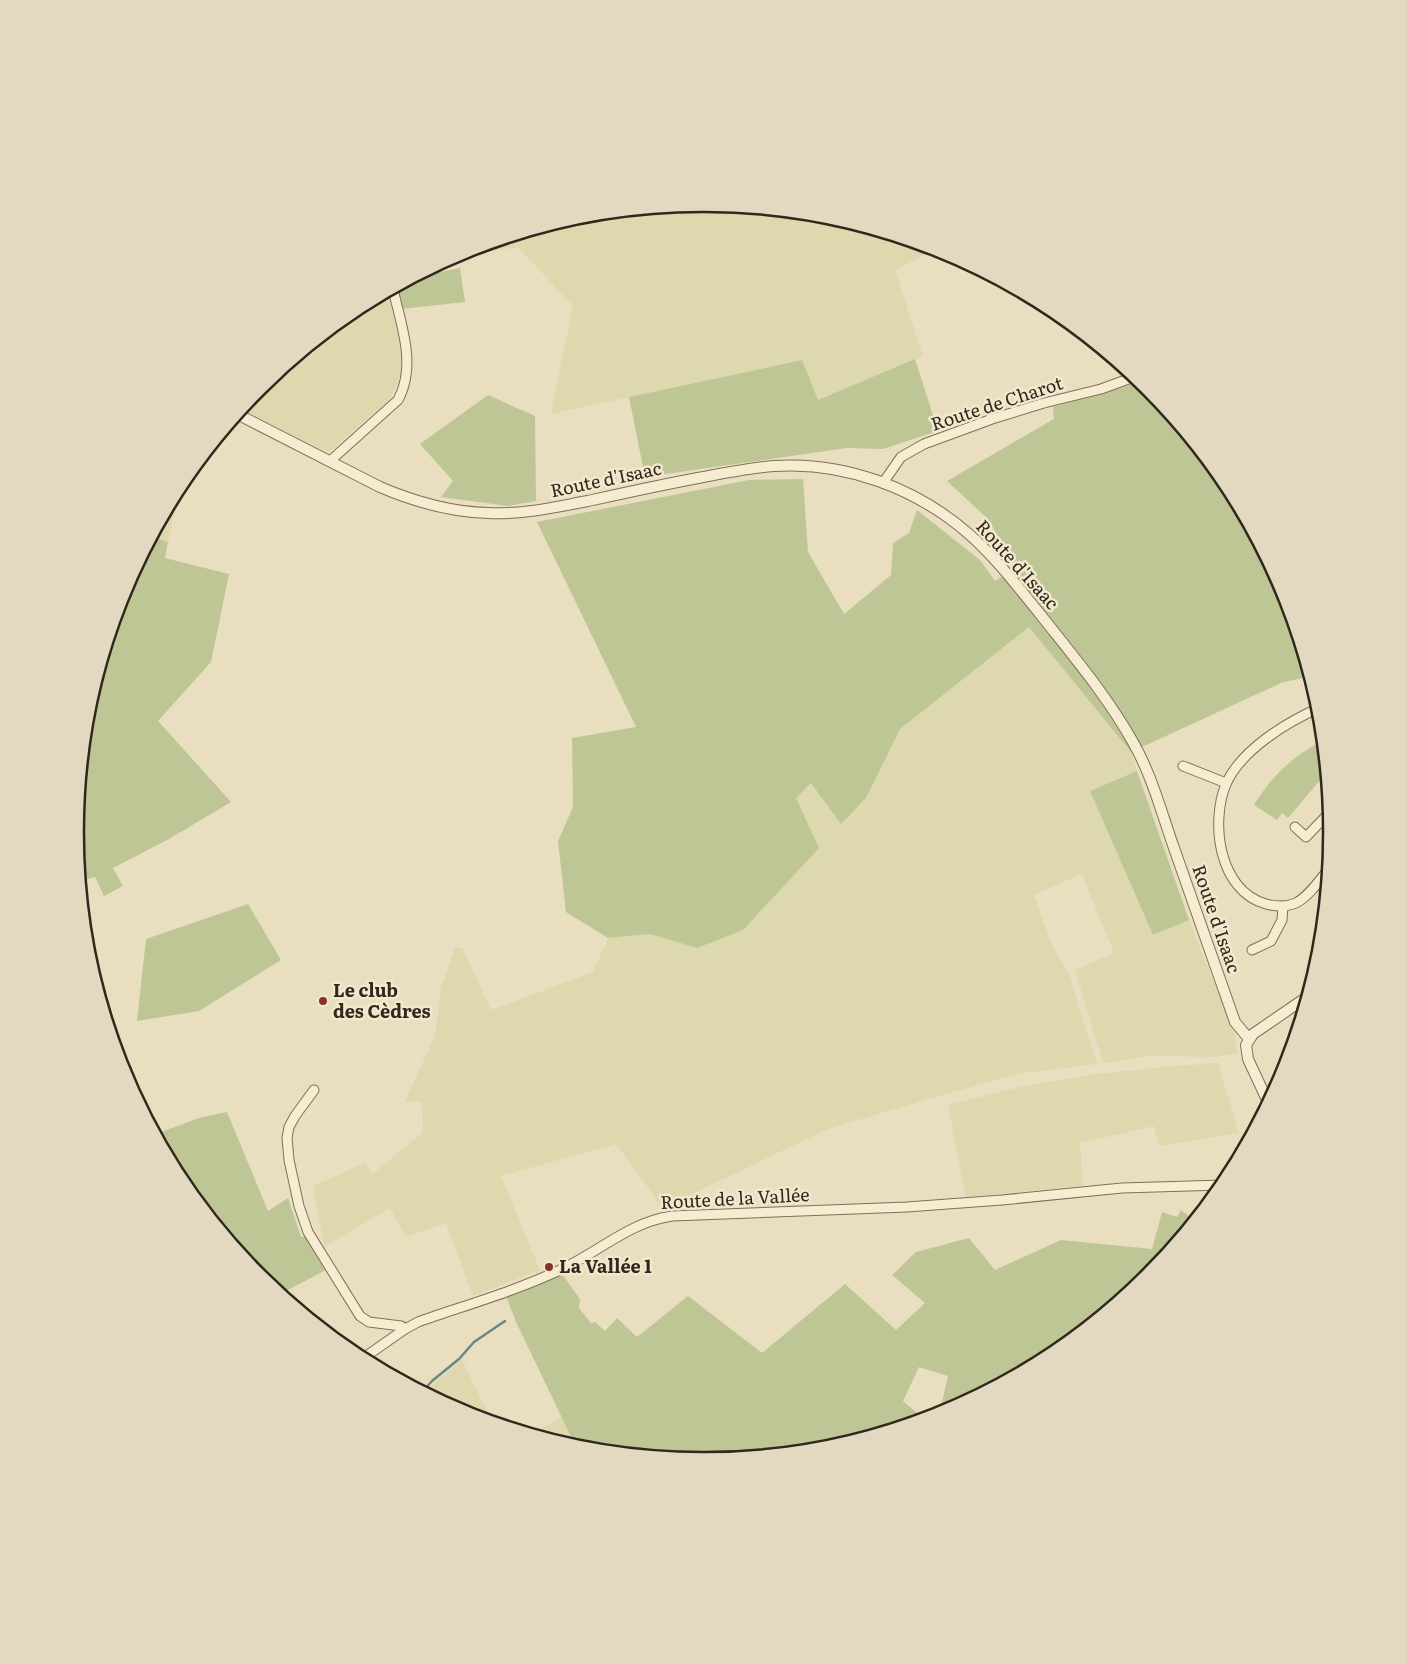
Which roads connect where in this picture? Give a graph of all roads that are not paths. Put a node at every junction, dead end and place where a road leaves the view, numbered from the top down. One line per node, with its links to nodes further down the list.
1 (394, 295): 4 (street)
2 (1126, 379): 5 (street, Route de Charot)
3 (243, 417): 4 (street, Route d'Isaac)
4 (330, 461): 5 (street, Route d'Isaac)
5 (883, 483): 15 (street, Route d'Isaac)
6 (1311, 712): 8 (street)
7 (1183, 766): 8 (street)
8 (1226, 783): 12 (street)
9 (1323, 820): 10 (street)
10 (1295, 827)
11 (1322, 877): 12 (street)
12 (1283, 907): 13 (street)
13 (1252, 950)
14 (1299, 1003): 15 (street)
15 (1249, 1039): 17 (street)
16 (314, 1090): 19 (street)
17 (1264, 1094)
18 (1213, 1185): 19 (street, Route de la Vallée)
19 (405, 1329): 20 (street, Route de la Vallée)
20 (369, 1353)

